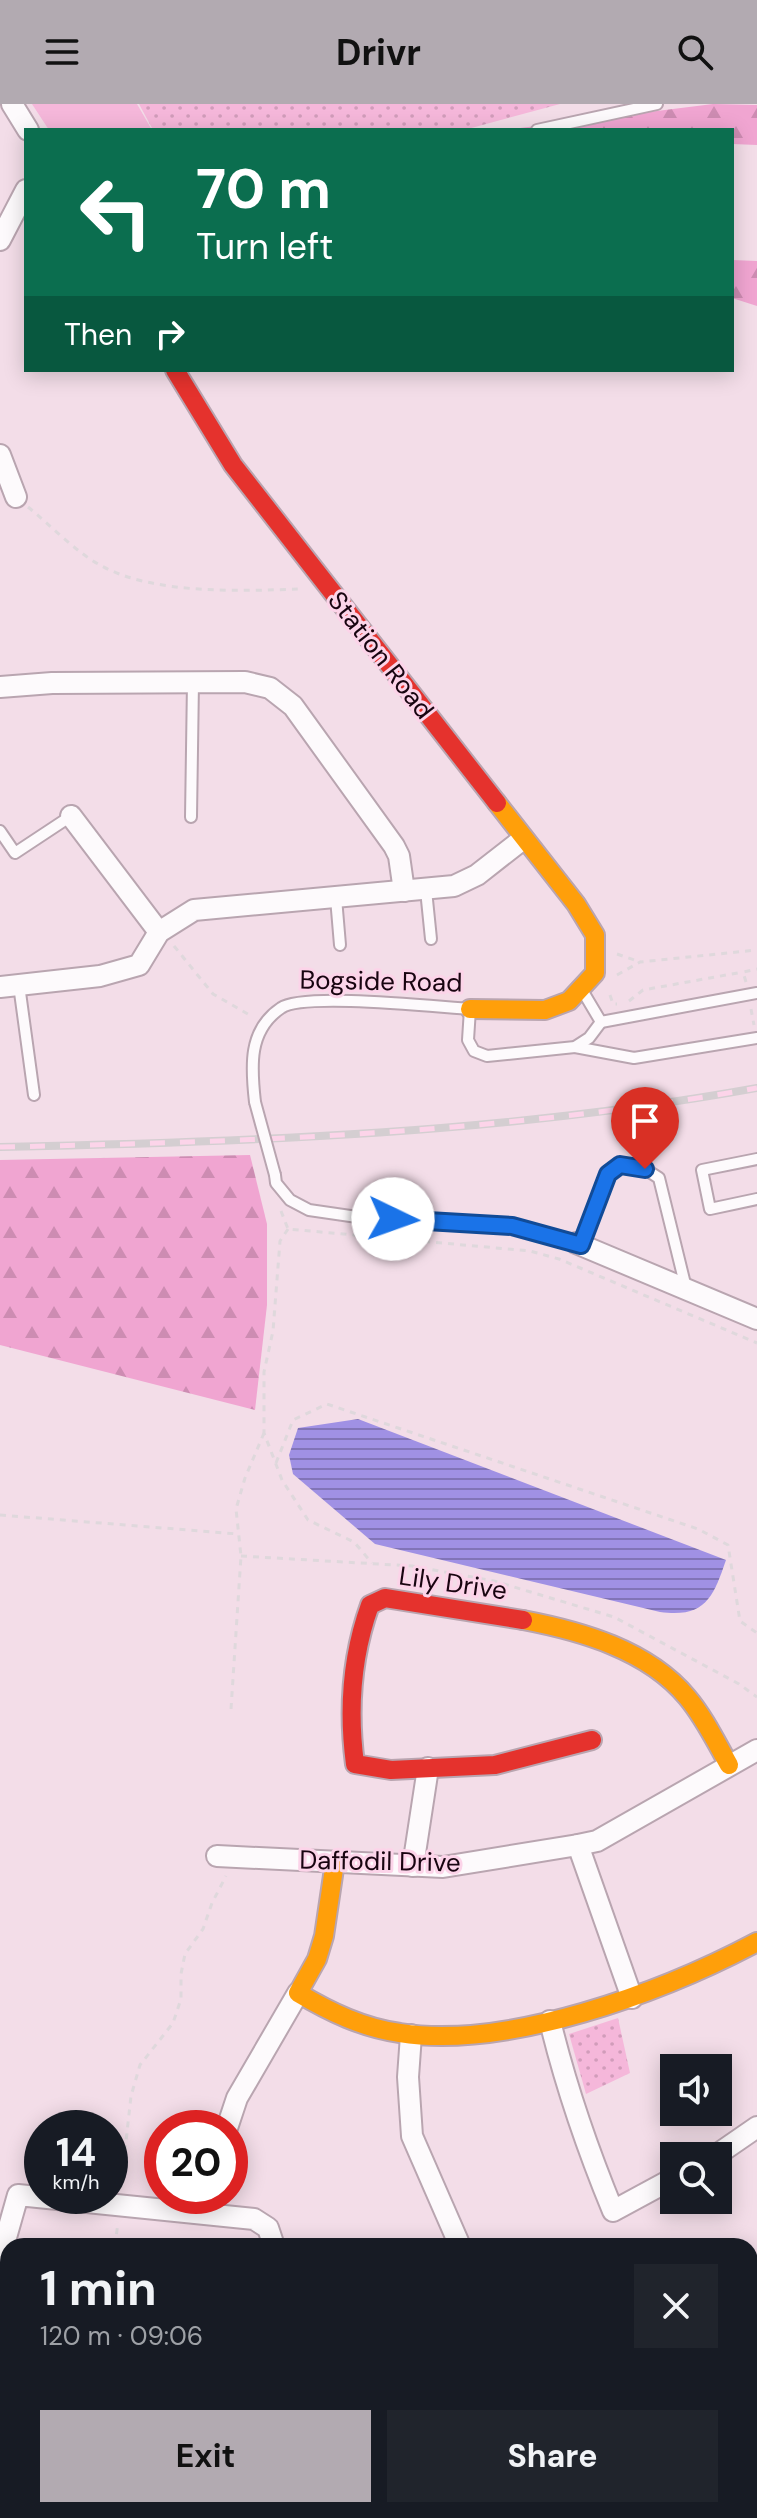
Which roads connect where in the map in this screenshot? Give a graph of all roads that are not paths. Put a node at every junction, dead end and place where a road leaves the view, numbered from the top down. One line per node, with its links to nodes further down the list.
1 (12, 104): 3 (street)
2 (657, 104): 4 (lane)
3 (27, 128)
4 (546, 128)
5 (24, 194): 6 (street)
6 (0, 240)
7 (176, 372): 15 (main road, Station Road)
8 (0, 455): 9 (street)
9 (16, 497)
10 (193, 682): 11 (street); 13 (lane); 17 (street)
11 (0, 687)
12 (71, 816): 14 (lane); 19 (street)
13 (191, 817)
14 (0, 831)
15 (523, 839): 16 (street); 23 (main road, Station Road)
16 (426, 890): 17 (street); 20 (lane)
17 (404, 891): 18 (street)
18 (336, 898): 19 (street); 21 (lane)
19 (159, 932): 22 (street)
20 (431, 939)
21 (340, 945)
22 (10, 986): 29 (lane)
23 (582, 990): 25 (main road, Bogside Road); 26 (lane)
24 (757, 993): 26 (lane)
25 (470, 1009): 28 (lane); 32 (lane, Bogside Road, bridge)
26 (601, 1022): 28 (lane)
27 (757, 1038): 28 (lane)
28 (575, 1047)
29 (34, 1095)
30 (757, 1159): 31 (lane)
31 (757, 1199)
32 (579, 1244): 33 (street); 33 (lane)
33 (686, 1289): 34 (street)
34 (757, 1319)
35 (592, 1740): 38 (main road, Lily Drive)
36 (757, 1750): 37 (street, Daffodil Drive)
37 (729, 1765): 38 (main road, Lily Drive); 39 (street, Daffodil Drive)
38 (428, 1768): 42 (street)
39 (578, 1845): 42 (street, Daffodil Drive); 45 (street)
40 (227, 1856): 41 (street, Daffodil Drive)
41 (335, 1862): 42 (street, Daffodil Drive); 44 (main road)
42 (413, 1866)
43 (757, 1942): 45 (main road)
44 (298, 1993): 47 (main road); 48 (street)
45 (632, 1998): 46 (main road)
46 (550, 2021): 47 (main road); 51 (street)
47 (411, 2035): 56 (street)
48 (233, 2110)
49 (757, 2127): 50 (street)
50 (732, 2144)
51 (660, 2186)
52 (144, 2205): 54 (street)
53 (240, 2214): 55 (street)
54 (5, 2238)
55 (272, 2238)
56 (457, 2238)

